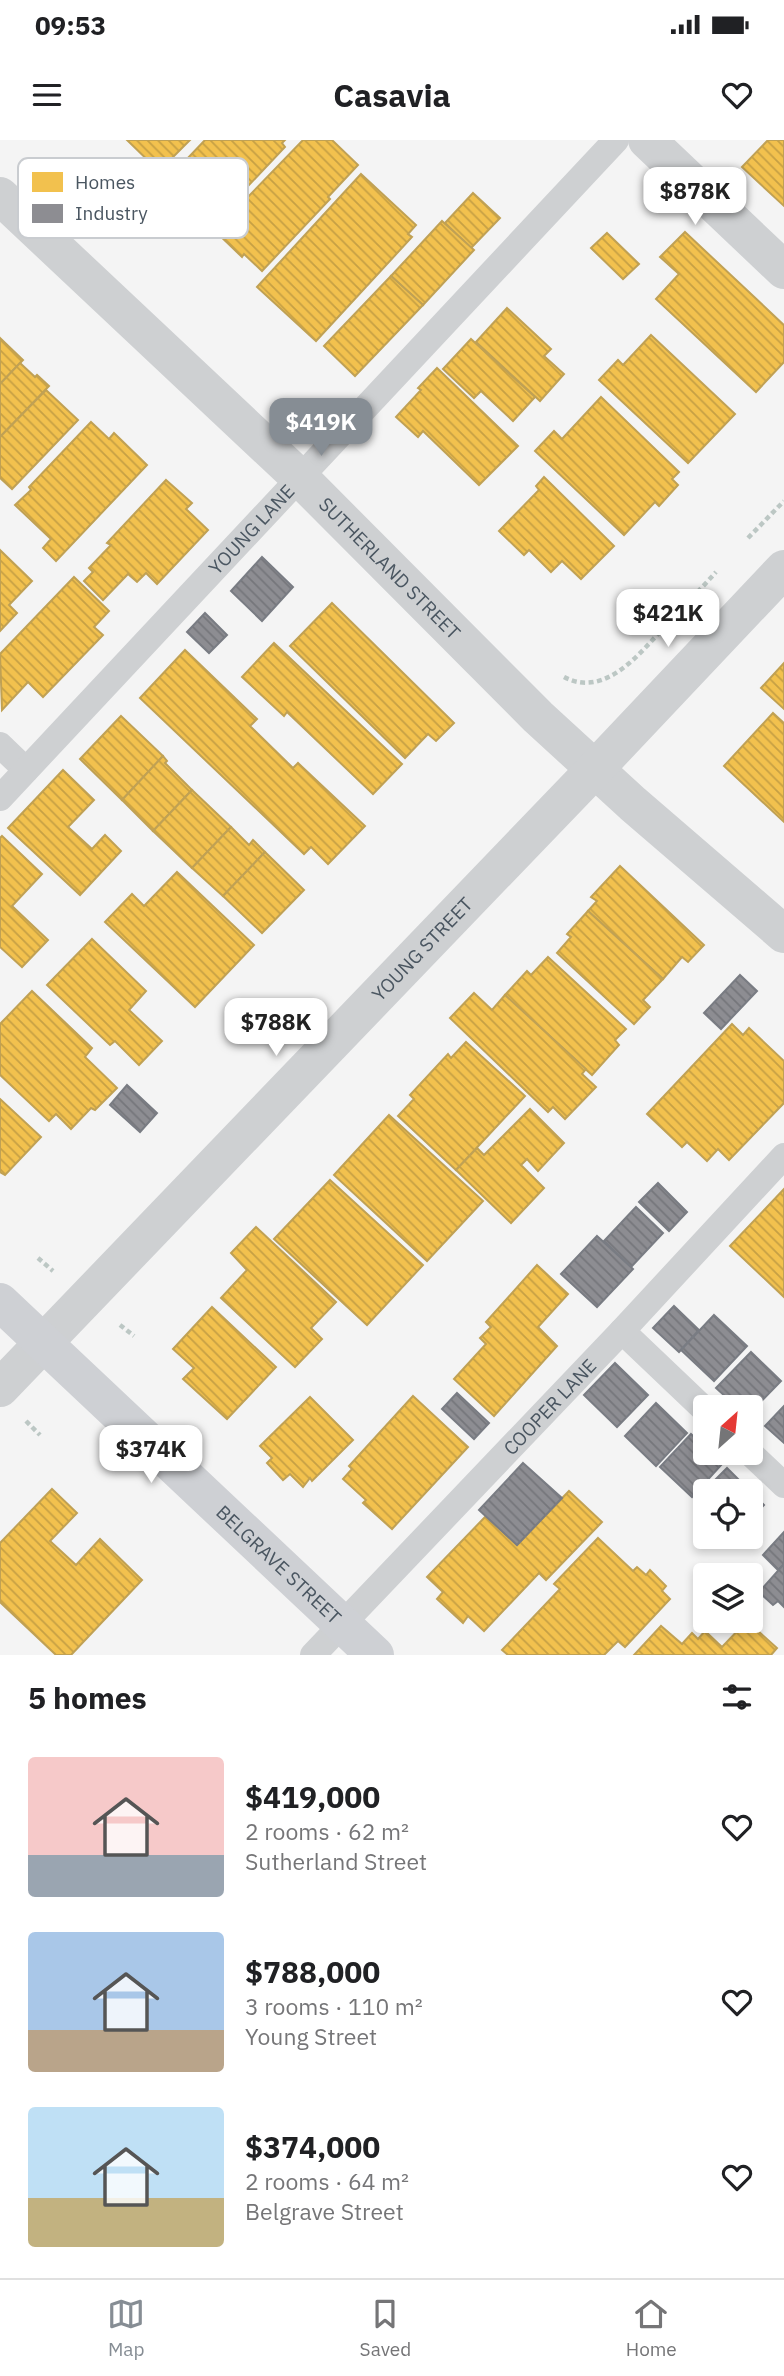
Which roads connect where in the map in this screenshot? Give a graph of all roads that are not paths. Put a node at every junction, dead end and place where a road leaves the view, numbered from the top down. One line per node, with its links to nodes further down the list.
1 (616, 140): 7 (lane, YOUNG LANE)
2 (647, 140): 6 (street)
3 (0, 197): 4 (street, SUTHERLAND STREET)
4 (18, 214)
5 (44, 238): 7 (street, SUTHERLAND STREET)
6 (784, 271)
7 (299, 478): 10 (street, SUTHERLAND STREET); 11 (lane, YOUNG LANE)
8 (784, 569): 10 (street, YOUNG STREET)
9 (0, 745): 11 (lane)
10 (595, 769): 13 (street, SUTHERLAND STREET); 17 (street, YOUNG STREET)
11 (26, 770): 12 (lane, YOUNG LANE)
12 (0, 798)
13 (784, 934)
14 (784, 1156): 16 (lane, COOPER LANE)
15 (0, 1302): 17 (main road, BELGRAVE STREET)
16 (622, 1331): 19 (lane); 22 (lane, COOPER LANE)
17 (44, 1343): 18 (street, YOUNG STREET); 22 (main road, BELGRAVE STREET)
18 (0, 1388)
19 (693, 1399)
20 (763, 1465): 21 (lane)
21 (784, 1485)
22 (342, 1624): 23 (lane, COOPER LANE); 24 (main road, BELGRAVE STREET)
23 (313, 1655)
24 (375, 1655)

